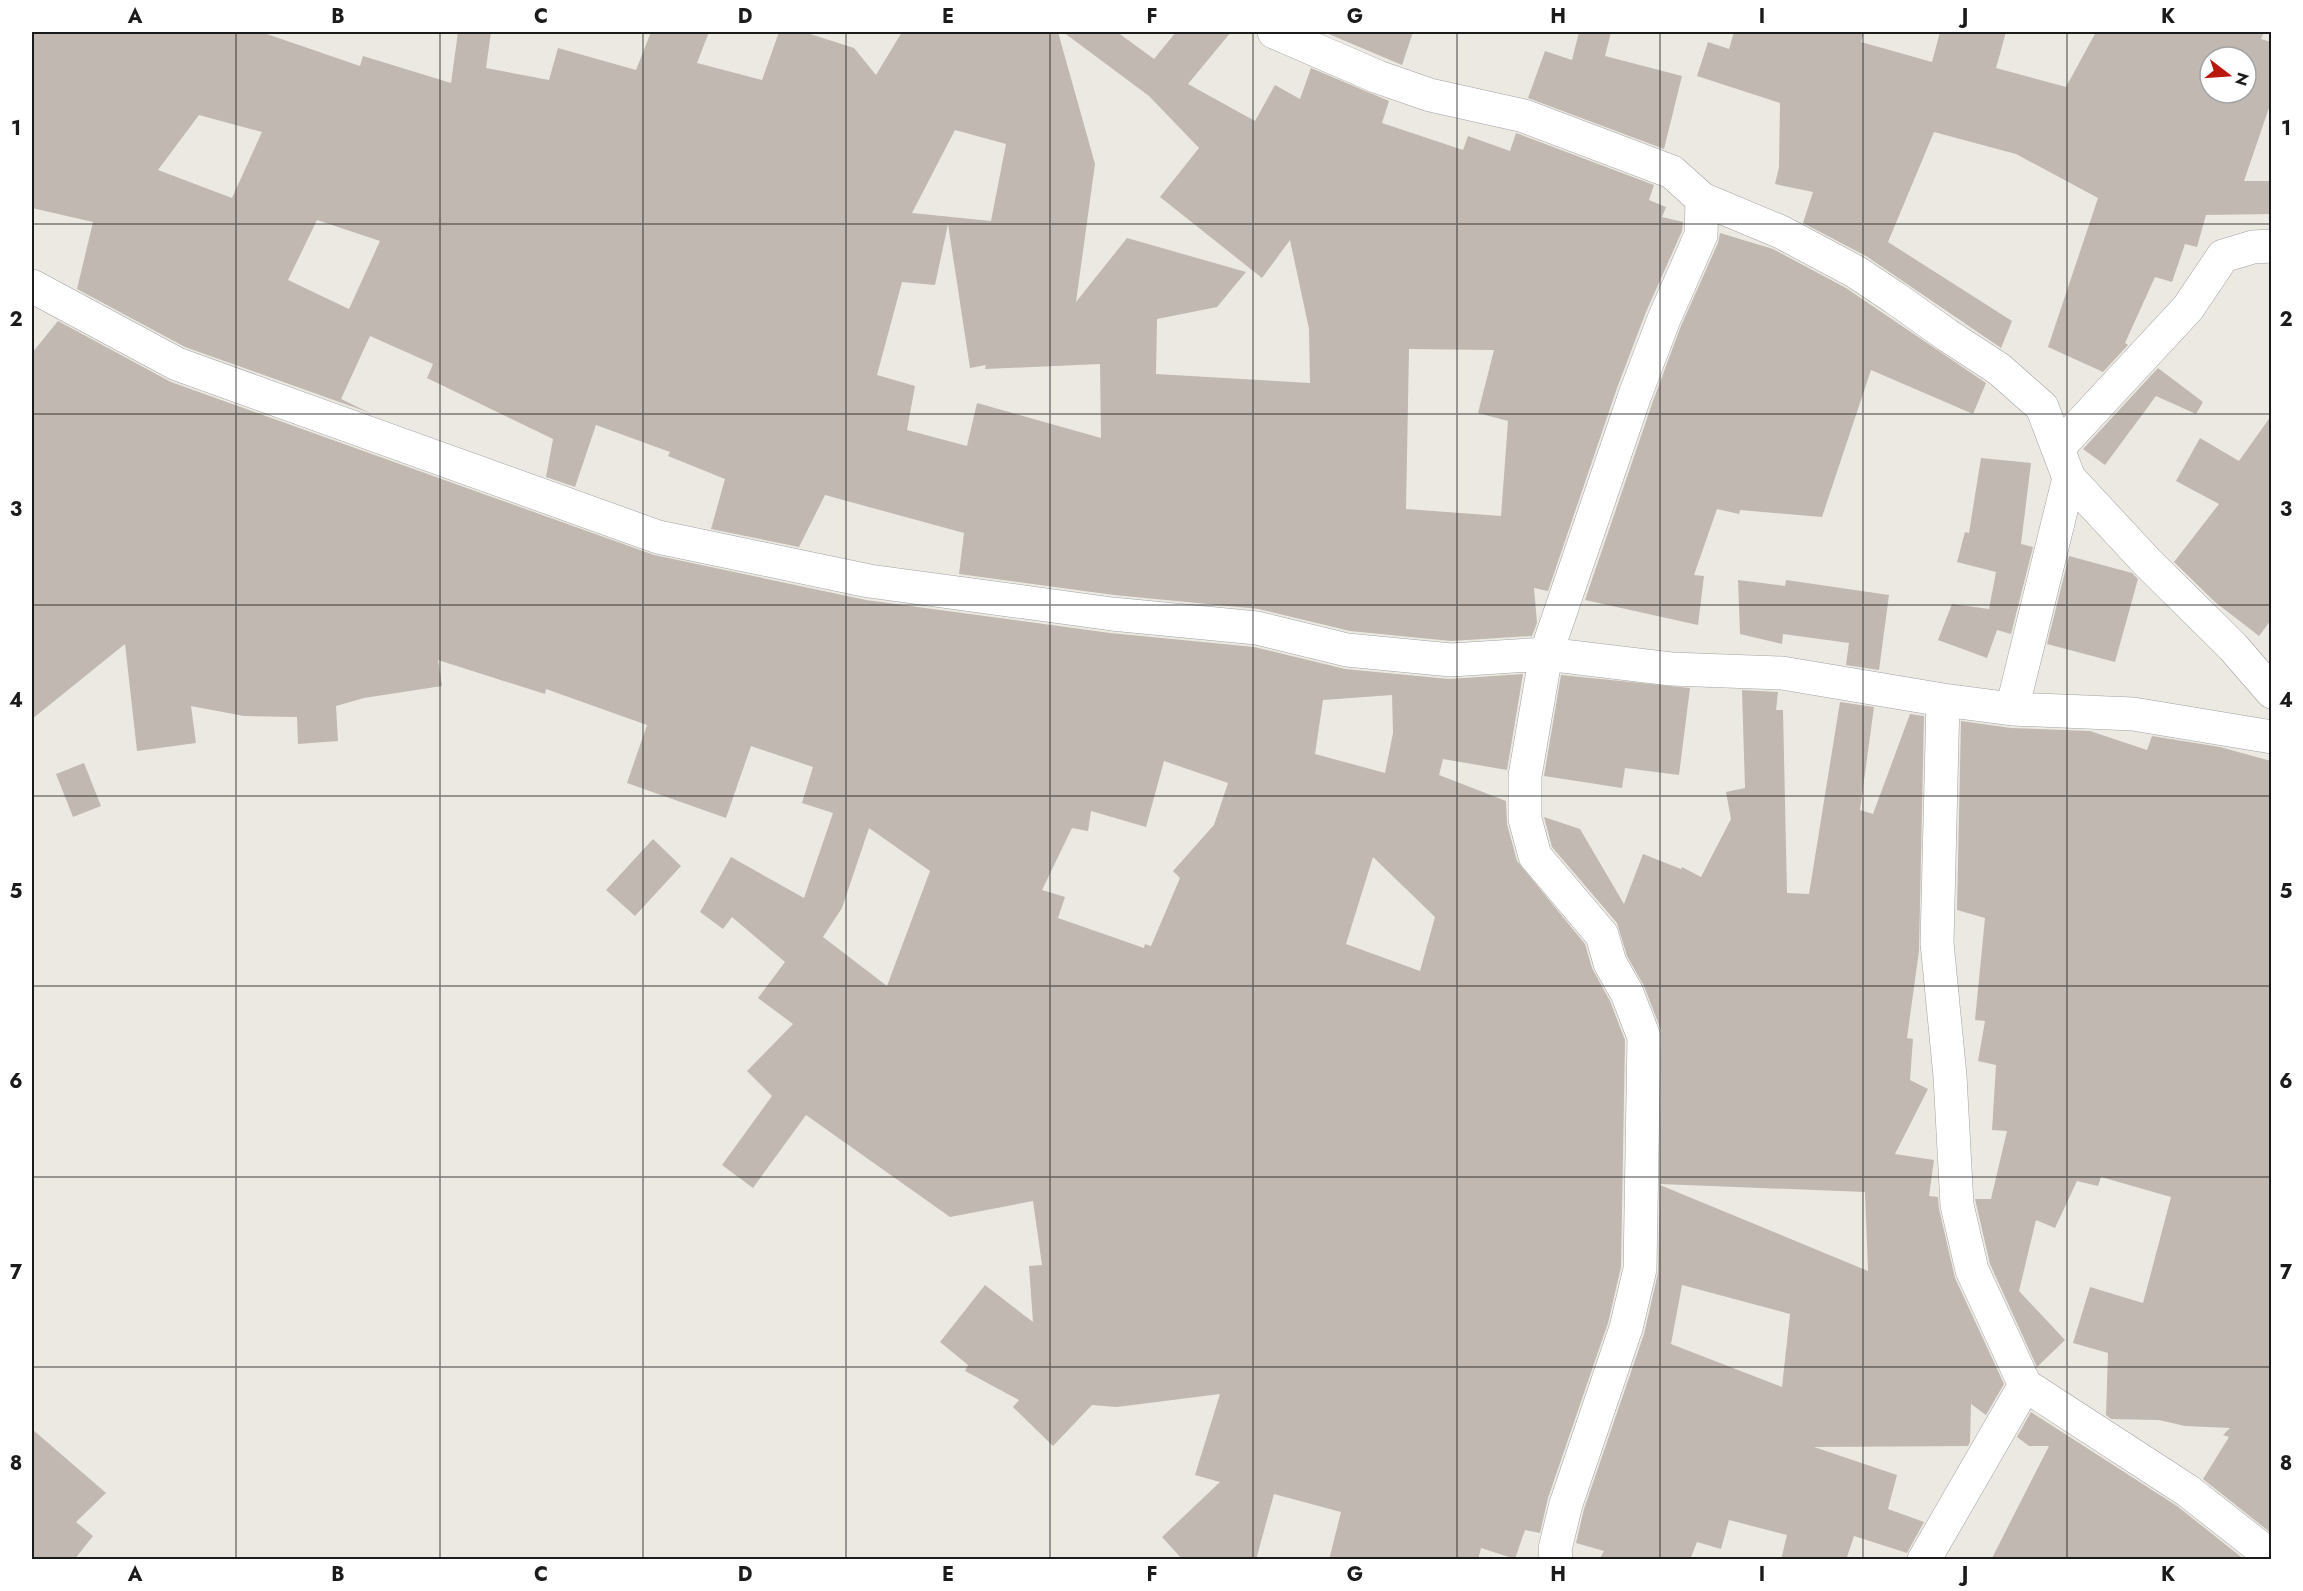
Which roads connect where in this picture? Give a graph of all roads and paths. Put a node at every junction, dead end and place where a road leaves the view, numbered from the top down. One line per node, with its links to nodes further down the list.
1 (1274, 32): 2 (street)
2 (1702, 199): 5 (street); 6 (street)
3 (2271, 246): 5 (street)
4 (32, 286): 6 (street)
5 (2064, 463): 7 (street); 9 (street)
6 (1545, 654): 8 (street); 13 (street)
7 (2271, 692)
8 (1943, 700): 9 (street); 11 (street)
9 (2012, 709): 10 (street)
10 (2271, 737)
11 (2025, 1385): 12 (street); 14 (street)
12 (2271, 1557)
13 (1556, 1560)
14 (1924, 1560)

